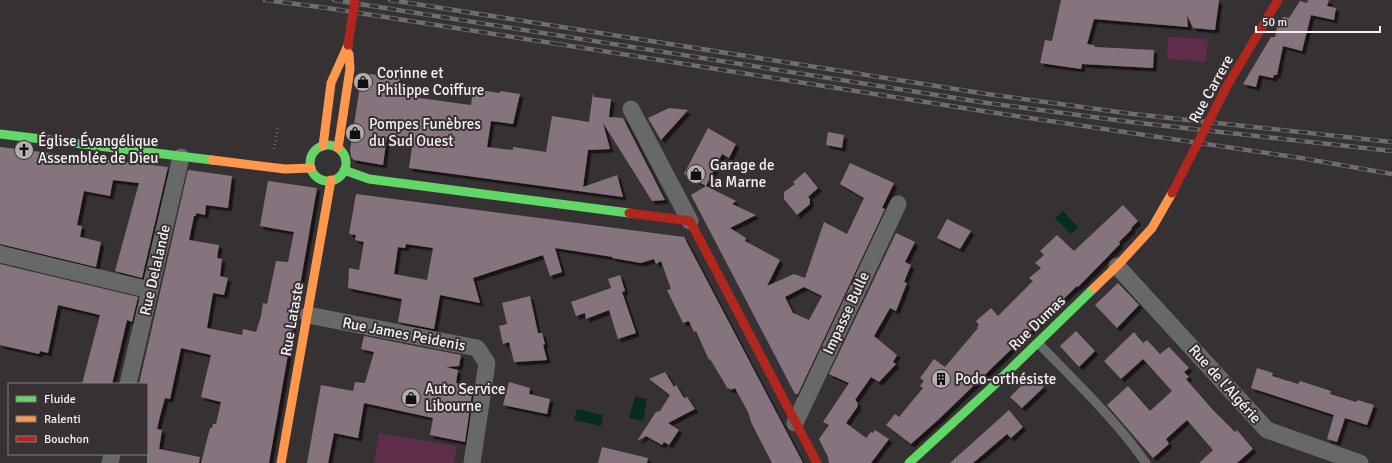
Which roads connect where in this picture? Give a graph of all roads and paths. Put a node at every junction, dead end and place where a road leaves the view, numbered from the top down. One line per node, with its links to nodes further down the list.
1 (355, 0): 3 (street, bridge)
2 (1278, 0): 14 (street, Rue Carrere, bridge)
3 (348, 45): 7 (street); 8 (street)
4 (631, 109): 16 (street)
5 (278, 126): 9 (path)
6 (0, 134): 10 (street)
7 (324, 146): 8 (street); 11 (street)
8 (338, 148): 12 (street)
9 (274, 150)
10 (181, 157): 11 (street); 19 (street, Rue Delalande)
11 (311, 168): 13 (street)
12 (344, 170): 13 (street); 16 (street)
13 (331, 180): 20 (street, Rue Lataste)
14 (1172, 193): 18 (street, Rue Dumas)
15 (898, 204): 23 (street, Impasse Bulle)
16 (690, 221): 23 (street)
17 (0, 254): 19 (street)
18 (1117, 266): 21 (street, Rue Dumas); 29 (street, Rue de l'Algérie)
19 (150, 290): 22 (street, Rue Delalande)
20 (308, 315): 24 (street, Rue Lataste); 25 (street, Rue James Peidenis)
21 (1038, 343): 27 (street, Rue Dumas); 28 (lane)
22 (128, 383)
23 (795, 423): 26 (street)
24 (280, 463)
25 (472, 463)
26 (817, 463)
27 (909, 463)
28 (1146, 463)
29 (1360, 463)

